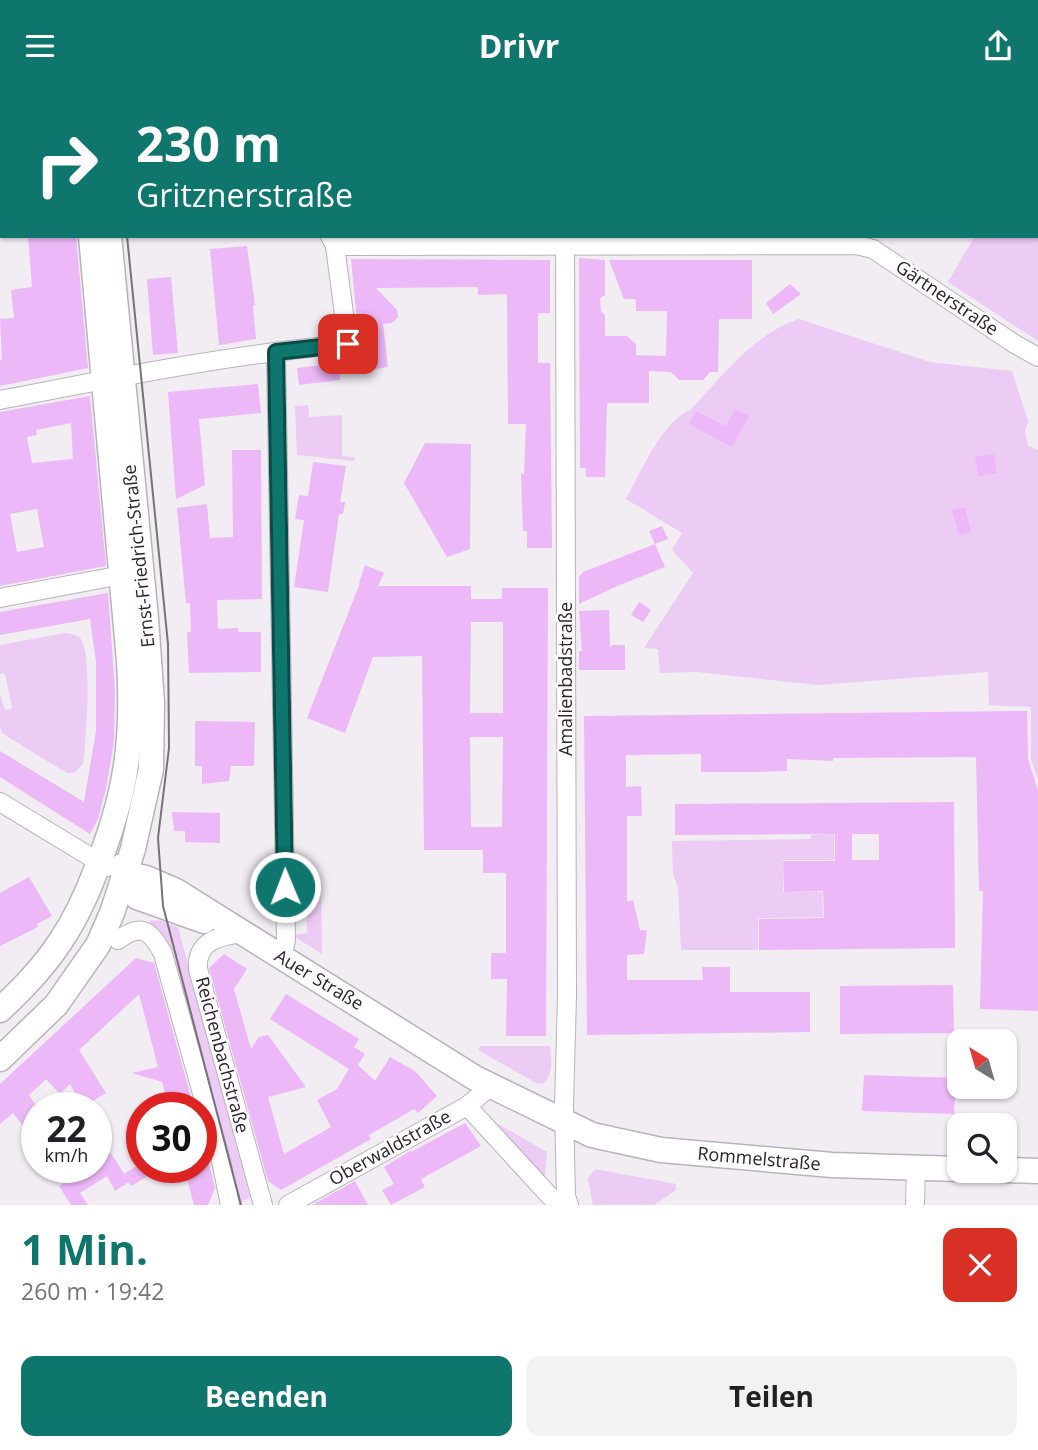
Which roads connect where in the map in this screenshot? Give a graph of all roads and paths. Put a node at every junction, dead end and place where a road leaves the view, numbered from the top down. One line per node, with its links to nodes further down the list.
1 (91, 238): 8 (main road, Ernst-Friedrich-Straße)
2 (109, 238): 8 (main road, Ernst-Friedrich-Straße)
3 (333, 241): 4 (street, Gärtnerstraße); 6 (street)
4 (564, 241): 5 (street, Gärtnerstraße); 25 (street, Amalienbadstraße)
5 (770, 241): 7 (street, Gärtnerstraße)
6 (276, 352): 8 (street); 19 (street)
7 (1038, 357)
8 (112, 379): 9 (street); 10 (main road, Ernst-Friedrich-Straße); 12 (main road, Ernst-Friedrich-Straße)
9 (0, 400)
10 (122, 575): 11 (street); 12 (main road, Ernst-Friedrich-Straße)
11 (0, 598)
12 (138, 711): 14 (main road, Ernst-Friedrich-Straße); 15 (main road, Ernst-Friedrich-Straße)
13 (0, 802): 14 (street, Auer Straße)
14 (99, 863): 15 (street, Auer Straße); 21 (main road, Ernst-Friedrich-Straße)
15 (124, 873): 16 (main road); 17 (main road, Auer Straße); 20 (main road, Ernst-Friedrich-Straße)
16 (141, 900): 17 (main road); 18 (main road)
17 (242, 933): 19 (main road, Auer Straße); 32 (street, Reichenbachstraße)
18 (118, 940): 20 (main road); 31 (street, Reichenbachstraße)
19 (282, 957): 23 (main road, Auer Straße)
20 (56, 1005): 22 (main road)
21 (0, 1010)
22 (0, 1059)
23 (490, 1087): 24 (street, Oberwaldstraße); 25 (main road, Auer Straße)
24 (467, 1106): 30 (street); 33 (street, Oberwaldstraße)
25 (564, 1122): 26 (main road, Rommelstraße); 34 (street)
26 (916, 1168): 27 (main road, Rommelstraße); 35 (street)
27 (947, 1169)
28 (1017, 1170): 29 (main road)
29 (1038, 1171)
30 (553, 1200)
31 (230, 1205)
32 (262, 1205)
33 (288, 1205)
34 (569, 1205)
35 (915, 1205)

